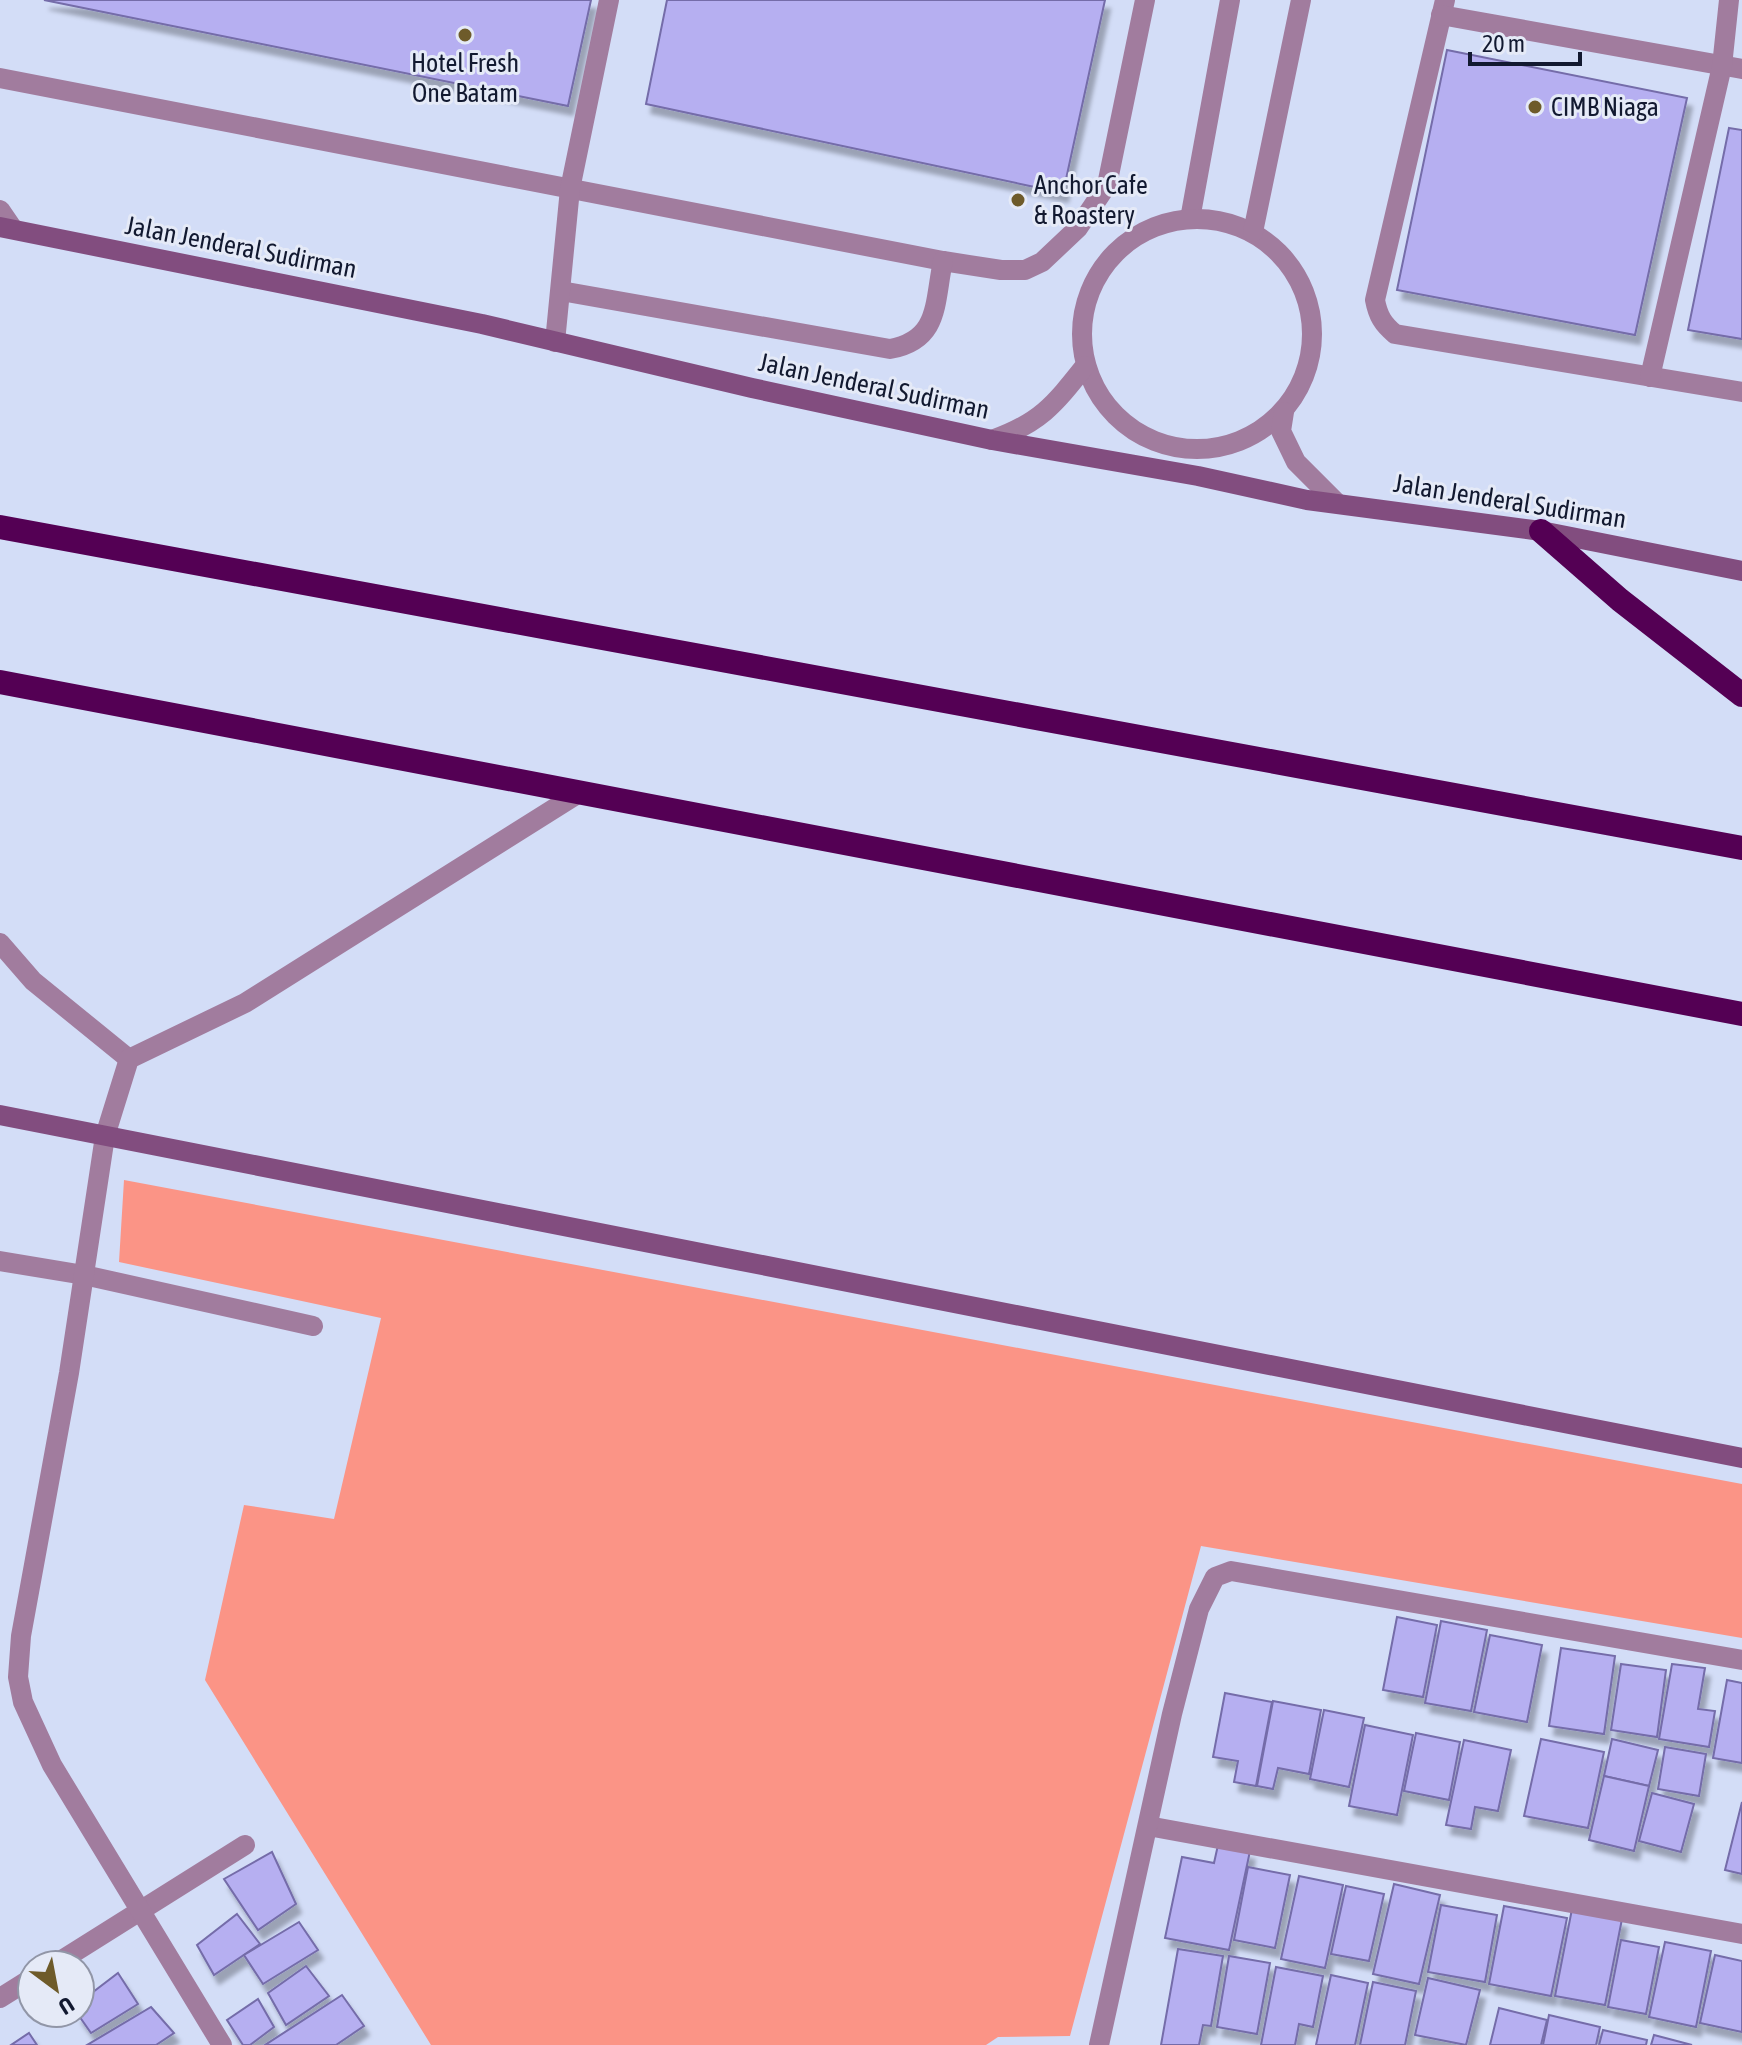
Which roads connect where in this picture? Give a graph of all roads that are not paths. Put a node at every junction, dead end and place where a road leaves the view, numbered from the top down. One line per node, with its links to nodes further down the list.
1 (609, 0): 9 (street)
2 (1145, 0): 14 (street)
3 (1230, 0): 11 (street)
4 (1301, 0): 13 (street)
5 (1729, 0): 7 (street)
6 (1443, 8): 7 (street); 18 (street)
7 (1732, 68): 18 (street)
8 (0, 78): 9 (street)
9 (570, 189): 14 (street); 15 (street)
10 (0, 210): 12 (street)
11 (1190, 219): 13 (street); 17 (street)
12 (6, 228): 16 (street, Jalan Jenderal Sudirman)
13 (1253, 232): 20 (street)
14 (943, 261): 15 (street)
15 (561, 291): 16 (street)
16 (555, 342): 21 (street, Jalan Jenderal Sudirman)
17 (1085, 366): 20 (street); 21 (street)
18 (1650, 377): 19 (street)
19 (1742, 392)
20 (1284, 412): 22 (street)
21 (992, 440): 22 (street, Jalan Jenderal Sudirman)
22 (1337, 503): 24 (street, Jalan Jenderal Sudirman)
23 (0, 527): 29 (highway)
24 (1541, 531): 25 (street, Jalan Jenderal Sudirman); 27 (highway)
25 (1742, 571)
26 (0, 682): 28 (highway)
27 (1742, 695)
28 (579, 793): 31 (highway); 32 (street)
29 (1742, 848)
30 (0, 943): 32 (street)
31 (1742, 1014)
32 (129, 1059): 34 (street)
33 (0, 1115): 34 (street)
34 (105, 1136): 36 (street); 38 (street)
35 (0, 1261): 36 (street)
36 (84, 1275): 37 (street); 42 (street)
37 (313, 1326)
38 (1742, 1458)
39 (1742, 1660): 40 (street)
40 (1148, 1826): 43 (street); 46 (street)
41 (245, 1845): 42 (street)
42 (141, 1911): 44 (street); 45 (street)
43 (1742, 1934)
44 (80, 1949)
45 (222, 2045)
46 (1099, 2045)

